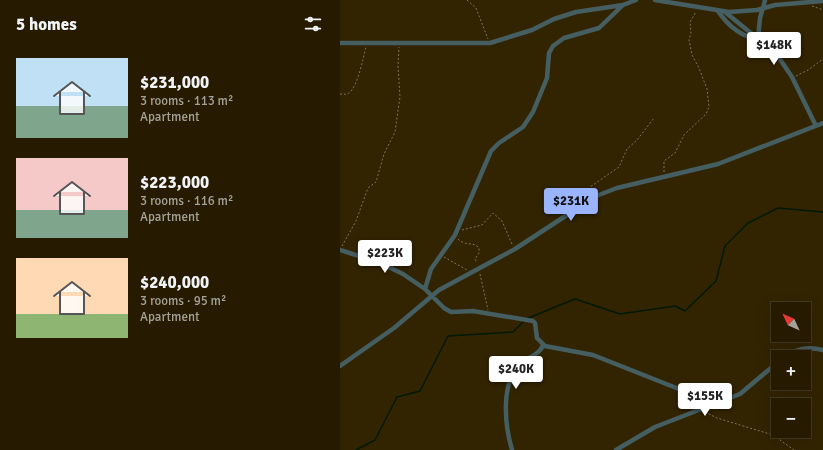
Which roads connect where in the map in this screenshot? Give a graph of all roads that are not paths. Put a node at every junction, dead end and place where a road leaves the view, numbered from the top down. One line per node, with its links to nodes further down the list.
1 (636, 0): 5 (street)
2 (655, 0): 7 (street)
3 (765, 0): 6 (street)
4 (823, 1): 6 (street)
5 (623, 5): 10 (street); 14 (street)
6 (763, 8): 8 (street); 9 (street)
7 (718, 11): 8 (street); 9 (street)
8 (726, 12): 9 (street)
9 (760, 40): 12 (street)
10 (340, 43)
11 (823, 123): 12 (street)
12 (816, 126): 15 (street)
13 (340, 250): 14 (street)
14 (425, 289): 15 (street)
15 (432, 295): 16 (street); 19 (street)
16 (543, 345): 21 (street); 22 (street)
17 (796, 350): 18 (street)
18 (823, 350)
19 (340, 366)
20 (771, 368): 21 (street)
21 (722, 402): 23 (street)
22 (512, 450)
23 (616, 450)

